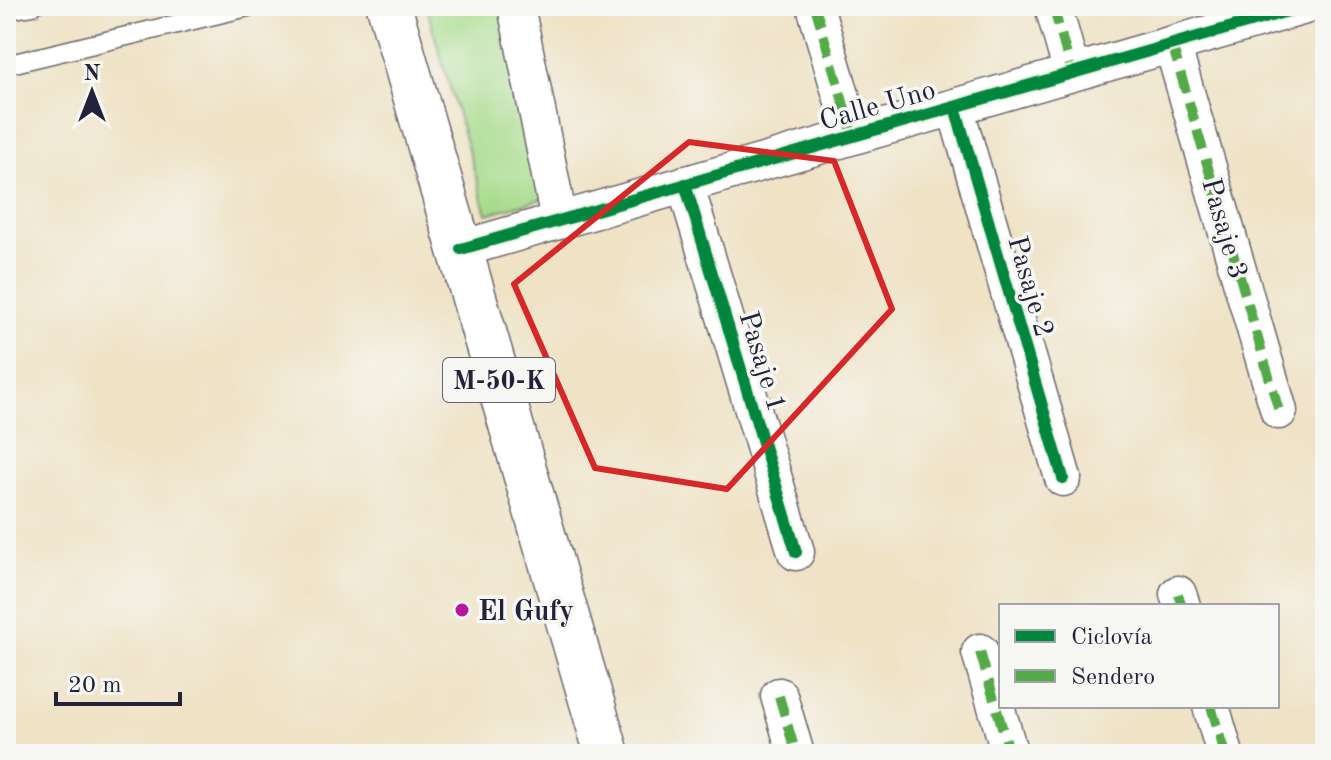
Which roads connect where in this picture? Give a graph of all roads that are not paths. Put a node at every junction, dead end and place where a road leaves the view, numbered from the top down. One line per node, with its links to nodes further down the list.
1 (33, 6): 8 (lane)
2 (252, 6): 10 (lane)
3 (389, 6): 16 (main road, M-50-K)
4 (516, 6): 15 (street)
5 (815, 6): 13 (street)
6 (1053, 6): 11 (street)
7 (1296, 7): 9 (street, Calle Uno)
8 (6, 10)
9 (1172, 44): 11 (street, Calle Uno); 17 (street, Pasaje 3)
10 (6, 65)
11 (1072, 73): 12 (street, Calle Uno)
12 (955, 107): 13 (street, Calle Uno); 18 (street, Pasaje 2)
13 (853, 136): 14 (street, Calle Uno)
14 (685, 184): 15 (street, Calle Uno); 19 (street, Pasaje 1)
15 (559, 220): 16 (street, Calle Uno)
16 (461, 249): 23 (main road, M-50-K)
17 (1279, 411)
18 (1063, 478)
19 (796, 552)
20 (980, 652): 25 (street)
21 (779, 696): 24 (street)
22 (1212, 708): 26 (street)
23 (607, 754)
24 (796, 754)
25 (1010, 754)
26 (1225, 754)

